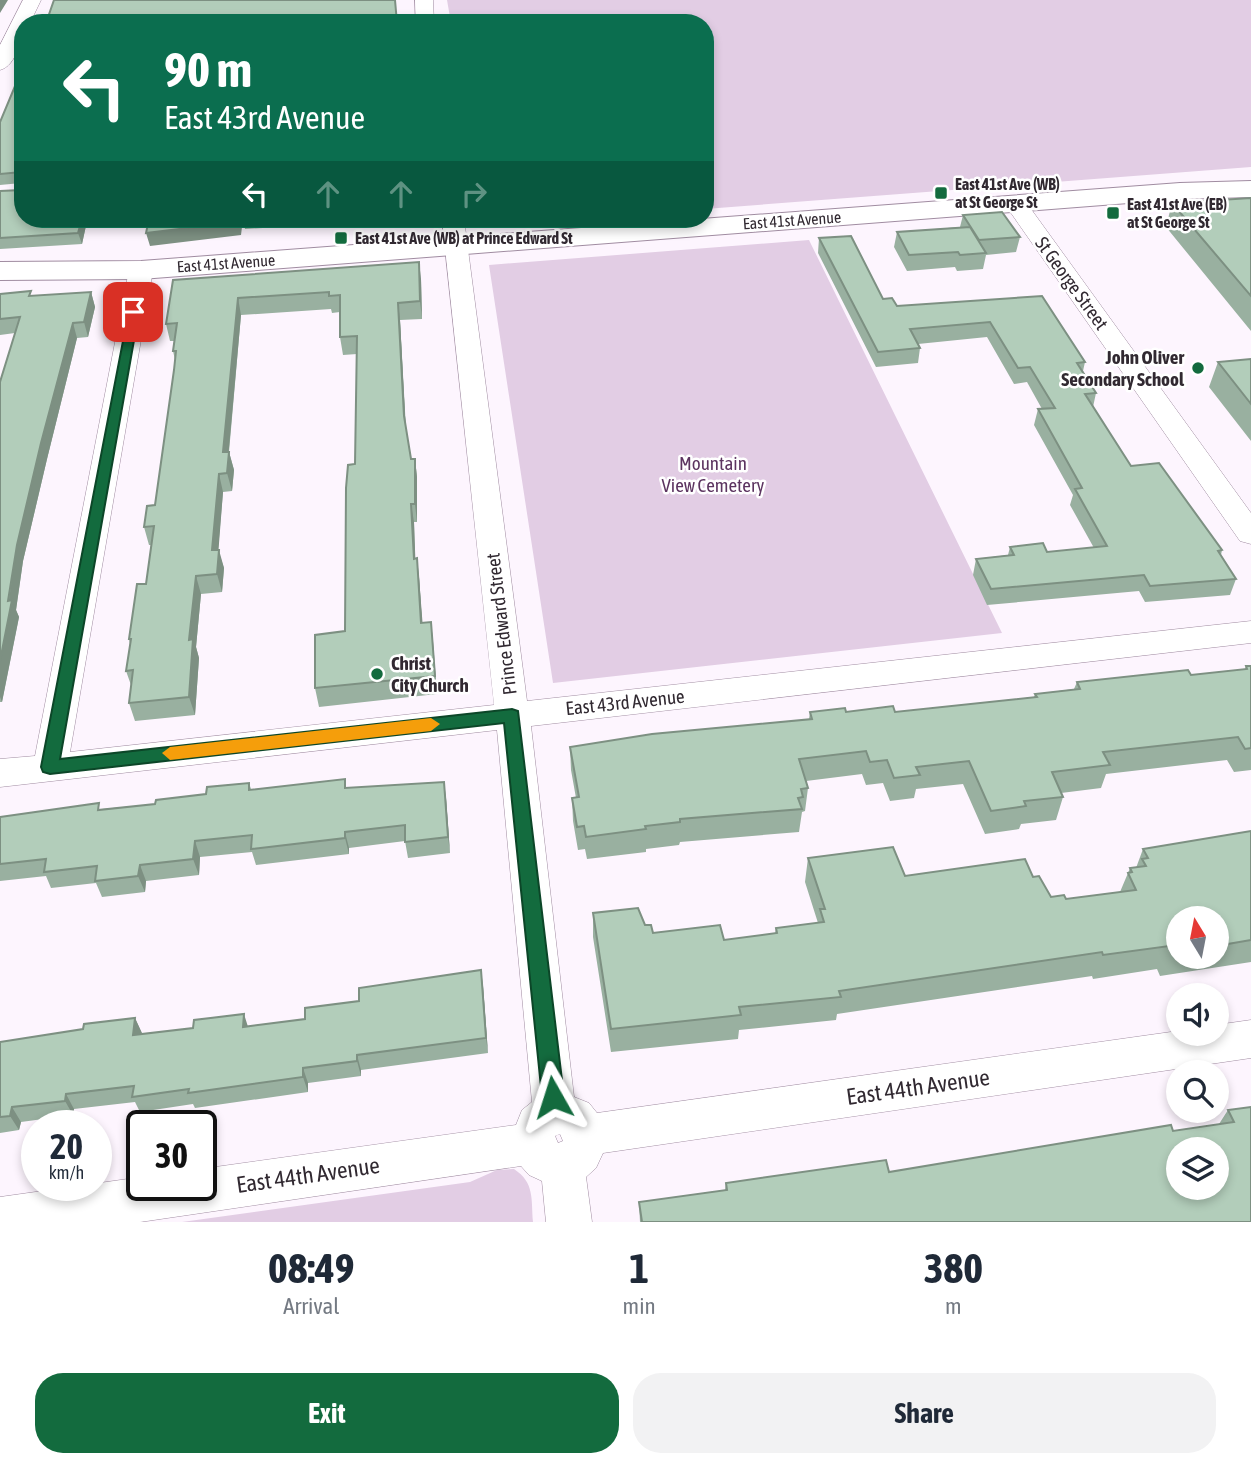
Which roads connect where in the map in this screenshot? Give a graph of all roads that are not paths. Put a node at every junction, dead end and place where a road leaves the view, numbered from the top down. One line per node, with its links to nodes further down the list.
1 (14, 36): 2 (street)
2 (0, 64)
3 (1251, 181): 5 (main road, East 41st Avenue)
4 (1251, 189): 5 (main road, East 41st Avenue)
5 (1180, 191): 6 (main road, East 41st Avenue)
6 (1016, 203): 7 (main road, East 41st Avenue); 14 (street, St George Street)
7 (714, 219)
8 (532, 228): 9 (main road, East 41st Avenue)
9 (455, 232): 10 (main road, East 41st Avenue); 16 (street, Prince Edward Street)
10 (141, 270): 12 (main road, East 41st Avenue); 17 (street)
11 (0, 271): 12 (main road, East 41st Avenue)
12 (110, 272): 13 (main road, East 41st Avenue)
13 (0, 288)
14 (1251, 534)
15 (1251, 632): 16 (street, East 43rd Avenue)
16 (512, 715): 17 (street, East 43rd Avenue); 20 (street, Prince Edward Street)
17 (50, 767): 18 (street, East 43rd Avenue)
18 (0, 773)
19 (1251, 1039): 20 (street, East 44th Avenue)
20 (559, 1139): 21 (street, East 44th Avenue); 22 (street, Prince Edward Street)
21 (0, 1220)
22 (569, 1222)

